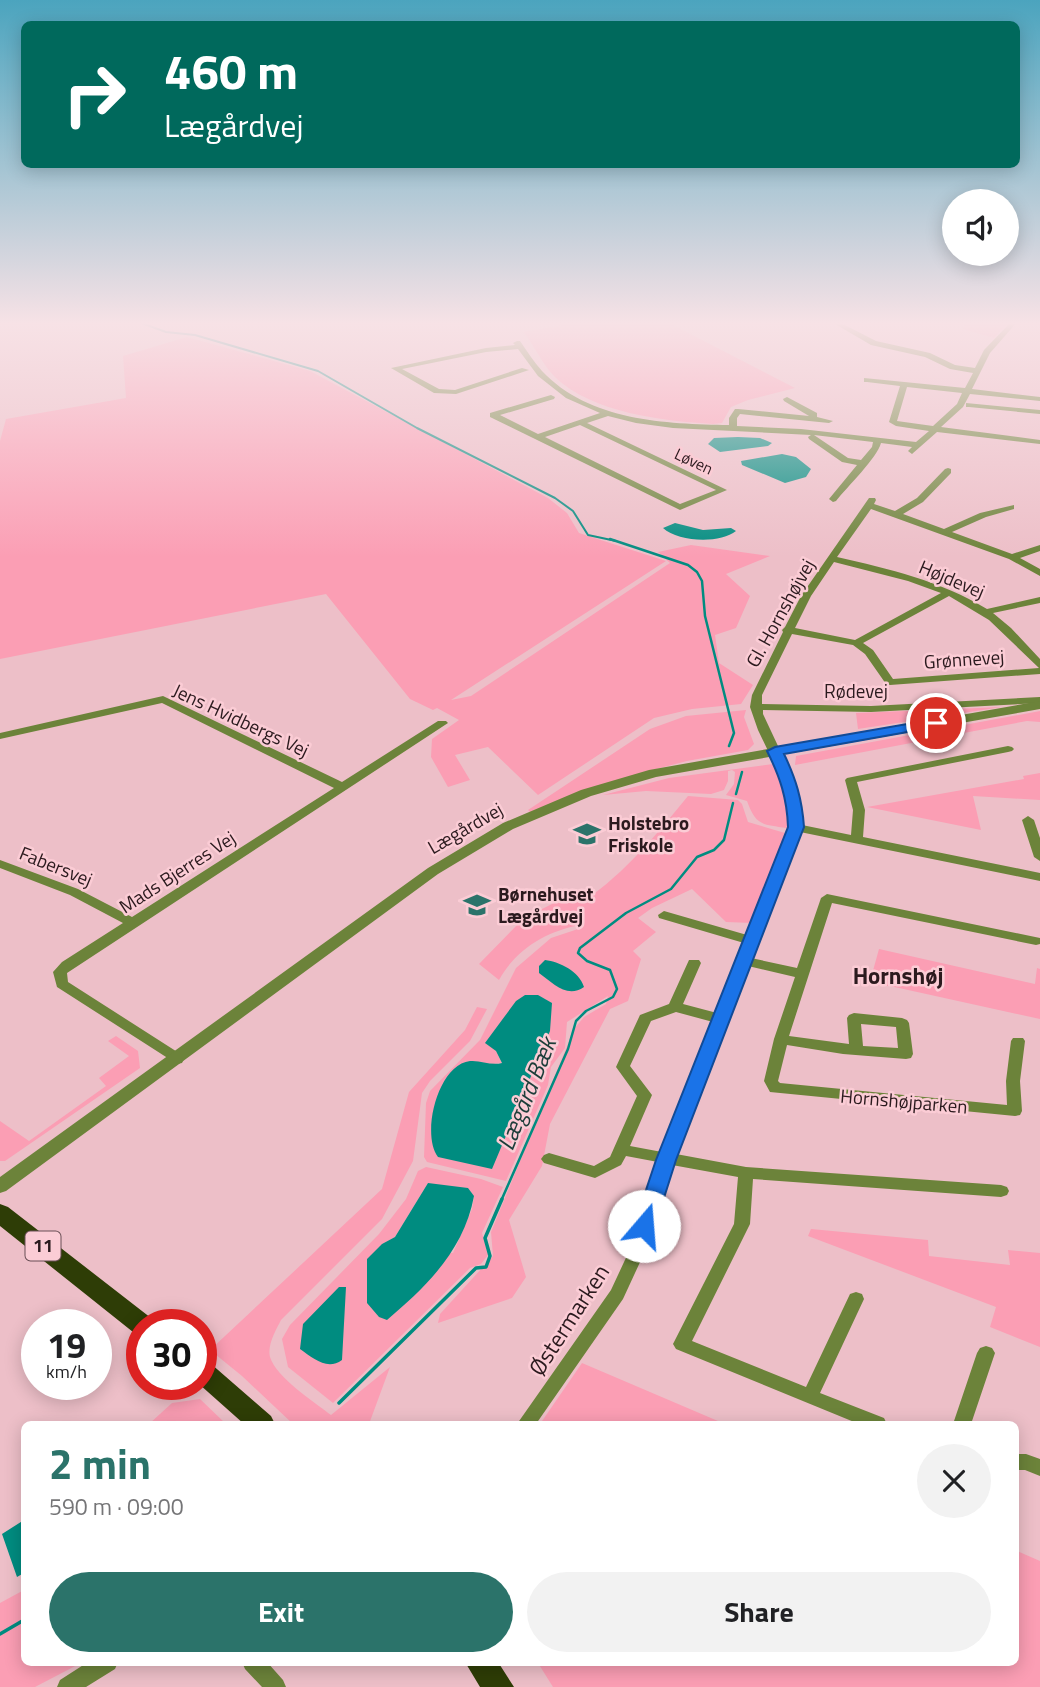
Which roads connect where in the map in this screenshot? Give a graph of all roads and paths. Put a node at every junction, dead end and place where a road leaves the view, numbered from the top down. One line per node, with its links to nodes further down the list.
1 (546, 400): 15 (street, Løven)
2 (581, 400): 9 (street)
3 (788, 400): 10 (street)
4 (900, 400): 14 (street)
5 (963, 400): 14 (street)
6 (1040, 400): 8 (street)
7 (969, 405): 8 (street)
8 (1039, 412)
9 (608, 414): 12 (street); 13 (street)
10 (812, 419): 11 (street); 13 (street)
11 (829, 421)
12 (581, 423): 15 (street); 15 (street, Løven)
13 (733, 428): 17 (street)
14 (934, 430): 17 (street); 18 (street)
15 (538, 437)
16 (812, 437): 19 (street)
17 (877, 440): 19 (street)
18 (1040, 442)
19 (863, 463): 21 (street)
20 (948, 471): 23 (street)
21 (833, 499)
22 (1012, 507): 24 (street)
23 (897, 514): 24 (street); 27 (street, Gl. Hornshøjvej)
24 (945, 532): 26 (street)
25 (1040, 548): 26 (street)
26 (1012, 558): 28 (street)
27 (832, 559): 29 (street, Højdevej); 32 (street, Gl. Hornshøjvej)
28 (1040, 573)
29 (949, 592): 31 (street, Højdevej); 33 (street)
30 (1040, 600): 31 (street)
31 (986, 612): 34 (street, Højdevej)
32 (787, 630): 33 (street); 38 (street, Gl. Hornshøjvej)
33 (856, 643): 35 (street, Grønnevej)
34 (1040, 665)
35 (1040, 671)
36 (1040, 700): 38 (street, Rødevej)
37 (1040, 705): 42 (street, Lægårdvej)
38 (755, 707): 42 (street)
39 (442, 723): 43 (street, Mads Bjerres Vej)
40 (0, 736): 43 (street, Jens Hvidbergs Vej)
41 (1008, 750): 46 (street)
42 (775, 751): 45 (street); 62 (street, Lægårdvej)
43 (342, 787): 51 (street, Mads Bjerres Vej)
44 (1028, 821): 47 (street)
45 (796, 827): 46 (street); 52 (street)
46 (857, 838): 49 (street)
47 (1040, 857)
48 (0, 864): 51 (street, Fabersvej)
49 (1040, 877)
50 (664, 915): 52 (street)
51 (134, 923): 62 (street, Mads Bjerres Vej)
52 (752, 941): 54 (street)
53 (1036, 942): 56 (street, Hornshøjparken)
54 (744, 961): 56 (street); 58 (street)
55 (694, 963): 57 (street)
56 (803, 974): 59 (street, Hornshøjparken)
57 (675, 1007): 58 (street); 63 (street)
58 (722, 1018): 65 (street)
59 (780, 1039): 60 (street, Hornshøjparken); 61 (street)
60 (1018, 1041)
61 (856, 1050)
62 (177, 1059): 67 (street, Lægårdvej)
63 (622, 1150): 64 (street); 65 (street)
64 (549, 1158)
65 (666, 1160): 66 (street); 76 (street, Østermarken)
66 (746, 1173): 68 (street); 74 (street)
67 (0, 1186)
68 (1001, 1191)
69 (0, 1213): 71 (main road, 11)
70 (856, 1299): 74 (street)
71 (126, 1312)
72 (986, 1353): 78 (street)
73 (217, 1385): 75 (main road)
74 (810, 1396): 77 (street)
75 (259, 1421)
76 (528, 1421)
77 (871, 1421)
78 (962, 1421)
79 (1019, 1462): 80 (street)
80 (1040, 1468)
81 (101, 1666): 84 (street)
82 (256, 1666): 85 (street)
83 (482, 1666): 86 (main road)
84 (67, 1687)
85 (276, 1687)
86 (499, 1687)

